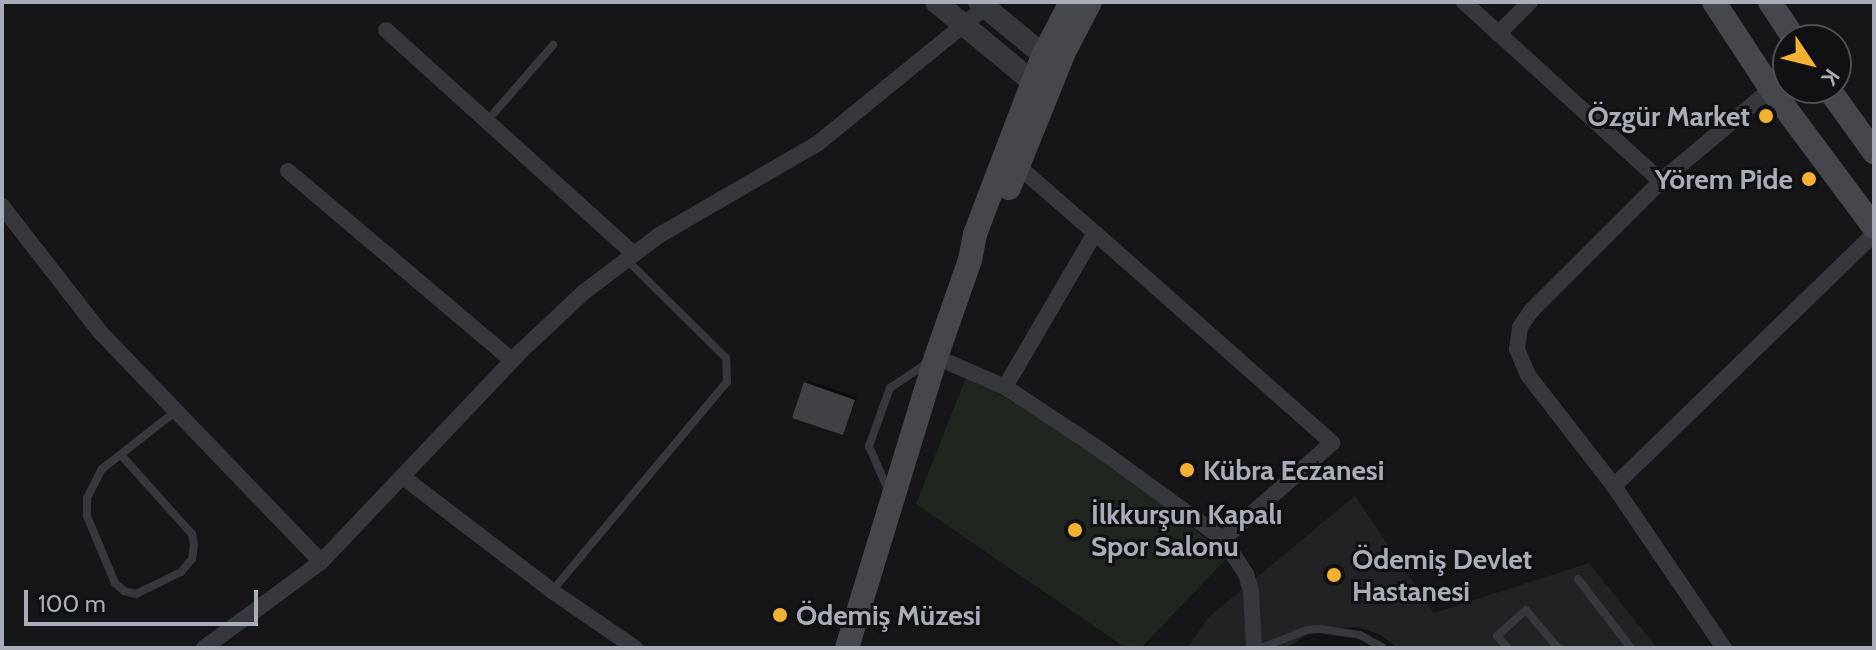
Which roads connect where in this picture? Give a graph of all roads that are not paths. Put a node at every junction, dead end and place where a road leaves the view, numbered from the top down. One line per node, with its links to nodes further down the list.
1 (936, 2): 10 (street)
2 (1071, 2): 14 (main road)
3 (1090, 2): 14 (main road)
4 (1464, 2): 12 (street)
5 (1530, 2): 12 (street)
6 (1714, 2): 16 (main road)
7 (1770, 2): 9 (main road)
8 (985, 4): 10 (street); 14 (street)
9 (1784, 24)
10 (962, 26): 15 (street); 27 (street)
11 (386, 30): 18 (street)
12 (1498, 34): 22 (street)
13 (553, 45): 18 (lane)
14 (1050, 61): 15 (main road)
15 (1040, 88): 20 (main road); 28 (main road)
16 (1771, 89): 22 (street); 24 (main road)
17 (1840, 104): 19 (main road)
18 (487, 121): 27 (street)
19 (1874, 152)
20 (1018, 166): 25 (street); 28 (main road)
21 (288, 171): 30 (street)
22 (1661, 181): 35 (street)
23 (2, 206): 32 (street)
24 (1874, 227)
25 (1095, 233): 31 (street); 37 (street)
26 (1874, 234): 35 (street)
27 (630, 257): 30 (street); 40 (lane)
28 (970, 260): 29 (main road)
29 (936, 357): 31 (street); 36 (main road); 36 (lane)
30 (512, 360): 34 (street)
31 (1005, 387): 37 (street)
32 (176, 411): 33 (lane); 38 (street)
33 (121, 455): 33 (lane)
34 (403, 477): 38 (street); 40 (street)
35 (1614, 486): 50 (street)
36 (893, 501): 44 (main road)
37 (1223, 539): 45 (street)
38 (321, 562): 42 (street)
39 (1578, 579): 41 (lane)
40 (552, 591): 43 (street)
41 (1626, 646)
42 (204, 648)
43 (635, 648)
44 (847, 648)
45 (1254, 648)
46 (1261, 648): 47 (lane)
47 (1383, 648)
48 (1508, 648): 49 (lane)
49 (1558, 648)
50 (1724, 648)

